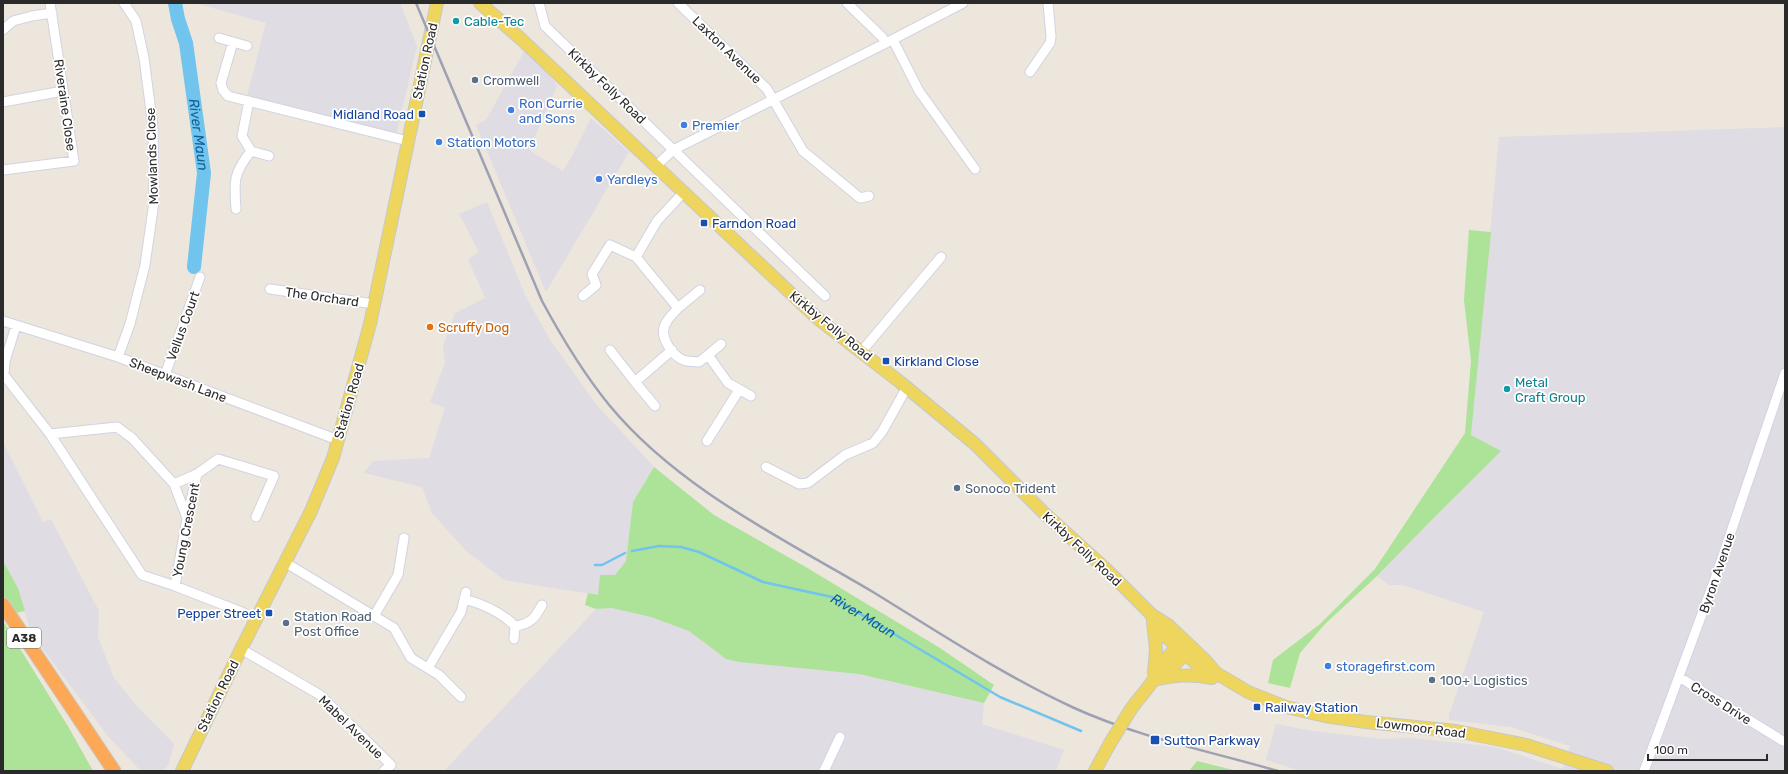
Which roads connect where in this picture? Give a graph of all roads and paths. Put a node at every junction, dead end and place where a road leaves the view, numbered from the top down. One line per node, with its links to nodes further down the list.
1 (50, 3): 10 (street, Riveraine Close)
2 (124, 3): 47 (street, Mowlands Close)
3 (438, 3): 21 (main road, Station Road)
4 (480, 3): 25 (main road, Kirkby Folly Road)
5 (539, 3): 22 (street, Kirkby Folly Road)
6 (678, 3): 18 (street, Laxton Avenue)
7 (847, 3): 14 (street)
8 (963, 3): 14 (street)
9 (1048, 3): 16 (street)
10 (52, 13): 11 (street); 17 (street, Riveraine Close)
11 (3, 30)
12 (219, 38): 13 (street)
13 (233, 42): 15 (street); 19 (street)
14 (890, 42): 18 (street); 26 (street)
15 (247, 46)
16 (1030, 72)
17 (64, 91): 20 (street); 27 (street, Riveraine Close)
18 (773, 99): 22 (street); 29 (street, Laxton Avenue)
19 (249, 101): 21 (street); 23 (street)
20 (3, 102)
21 (408, 141): 38 (main road, Station Road)
22 (673, 150): 25 (street); 37 (street, Kirkby Folly Road)
23 (251, 151): 24 (street); 30 (street)
24 (269, 156)
25 (655, 167): 28 (main road, Kirkby Folly Road)
26 (975, 169)
27 (3, 170)
28 (683, 192): 31 (street); 45 (main road, Kirkby Folly Road)
29 (869, 196)
30 (236, 210)
31 (636, 257): 36 (street); 39 (street)
32 (941, 257): 45 (street)
33 (200, 277): 49 (street, Vellus Court)
34 (270, 289): 38 (street, The Orchard)
35 (700, 290): 39 (street)
36 (582, 296)
37 (825, 296)
38 (374, 304): 56 (main road, Station Road)
39 (678, 308): 44 (street)
40 (3, 321): 41 (street, Sheepwash Lane)
41 (16, 326): 47 (street, Sheepwash Lane); 55 (street)
42 (721, 344): 46 (street)
43 (610, 350): 50 (street)
44 (672, 350): 46 (street); 50 (street)
45 (861, 352): 51 (main road, Kirkby Folly Road)
46 (708, 355): 52 (street)
47 (118, 357): 49 (street, Sheepwash Lane)
48 (1785, 374): 76 (street, Byron Avenue)
49 (165, 375): 56 (street, Sheepwash Lane)
50 (635, 382): 54 (street)
51 (907, 387): 58 (street); 68 (main road, Kirkby Folly Road)
52 (739, 390): 53 (street); 57 (street)
53 (751, 396)
54 (655, 406)
55 (50, 434): 60 (street, Young Crescent); 65 (street)
56 (338, 440): 64 (main road, Station Road)
57 (707, 441)
58 (766, 467)
59 (197, 474): 60 (street, Young Crescent); 61 (street, Young Crescent); 62 (street, Young Crescent)
60 (174, 484): 62 (street)
61 (256, 517)
62 (187, 518): 65 (street, Young Crescent)
63 (404, 538): 69 (street)
64 (286, 562): 69 (street); 70 (main road, Station Road)
65 (175, 586): 70 (street)
66 (3, 605): 82 (highway, A38)
67 (542, 605): 71 (street)
68 (1152, 615): 74 (main road, Lowmoor Road); 77 (main road)
69 (374, 616): 75 (street)
70 (257, 618): 73 (main road, Station Road)
71 (515, 626): 72 (street); 75 (street)
72 (514, 639)
73 (241, 649): 83 (main road, Station Road); 84 (street, Mabel Avenue)
74 (1183, 649): 77 (main road); 78 (main road, Lowmoor Road)
75 (428, 668): 79 (street)
76 (1679, 676): 81 (street, Cross Drive); 88 (street, Byron Avenue)
77 (1154, 680): 78 (main road); 86 (main road, bridge)
78 (1227, 680): 87 (main road, Lowmoor Road)
79 (461, 697)
80 (840, 737): 85 (street)
81 (1783, 742)
82 (114, 771)
83 (182, 771)
84 (384, 771)
85 (824, 771)
86 (1095, 771)
87 (1607, 771)
88 (1644, 771)

